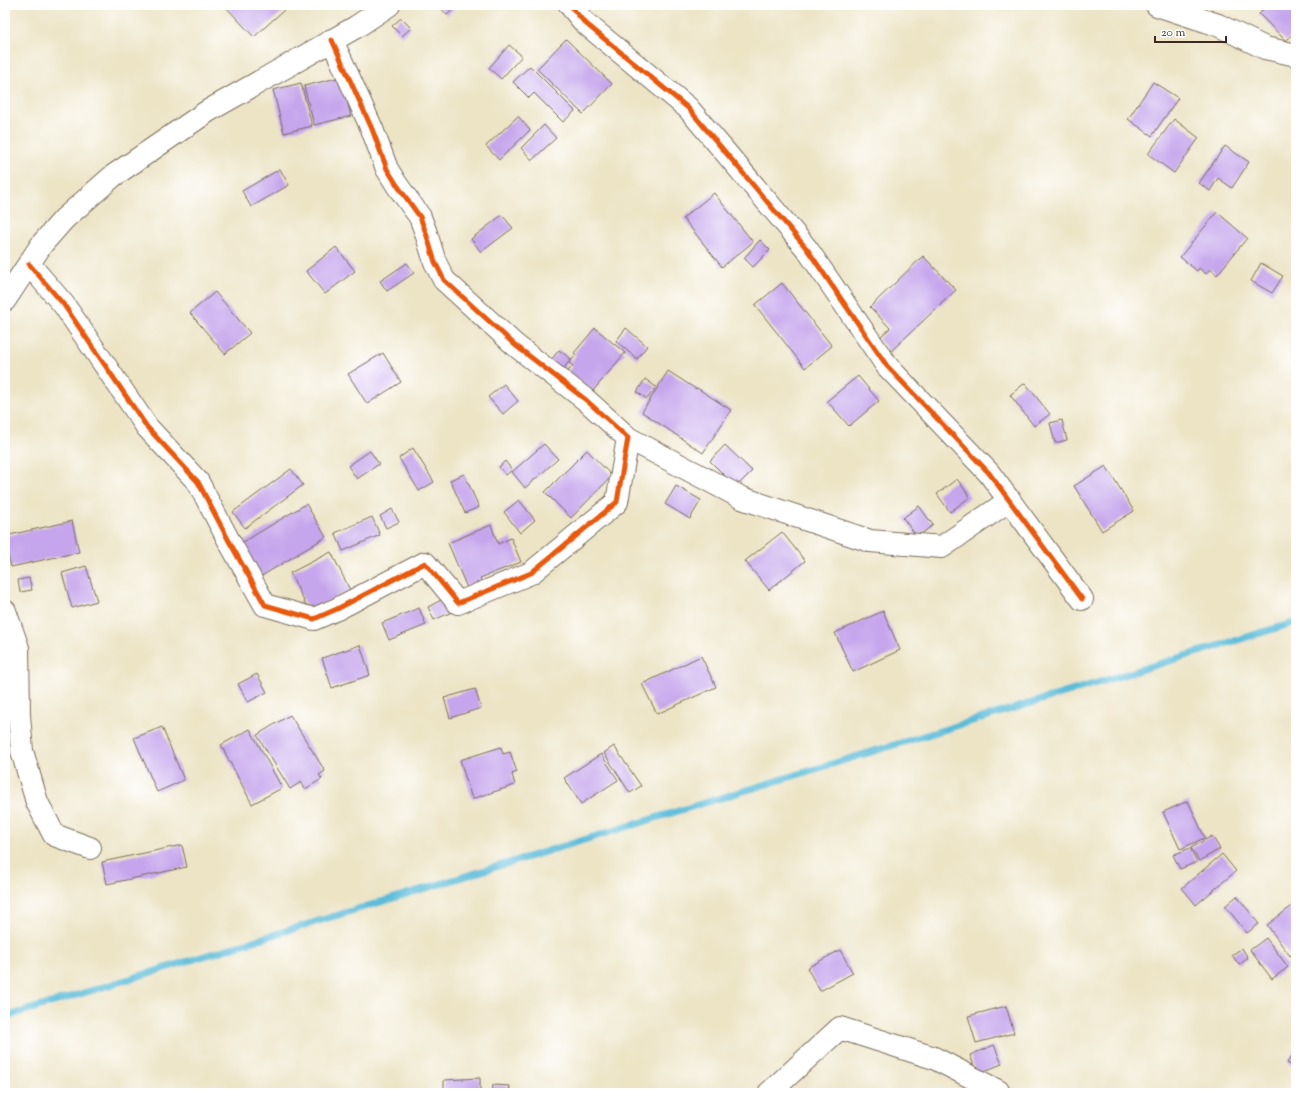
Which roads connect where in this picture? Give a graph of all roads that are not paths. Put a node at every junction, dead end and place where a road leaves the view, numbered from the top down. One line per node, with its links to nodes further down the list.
1 (389, 5): 4 (street)
2 (570, 5): 9 (street)
3 (1157, 5): 5 (street)
4 (332, 40): 6 (street); 8 (street)
5 (1296, 55)
6 (29, 264): 7 (street); 8 (street)
7 (5, 300)
8 (628, 438): 9 (street)
9 (1010, 500): 10 (street)
10 (1082, 599)
11 (5, 611): 12 (street)
12 (90, 848)
13 (769, 1093): 14 (street)
14 (998, 1093)

